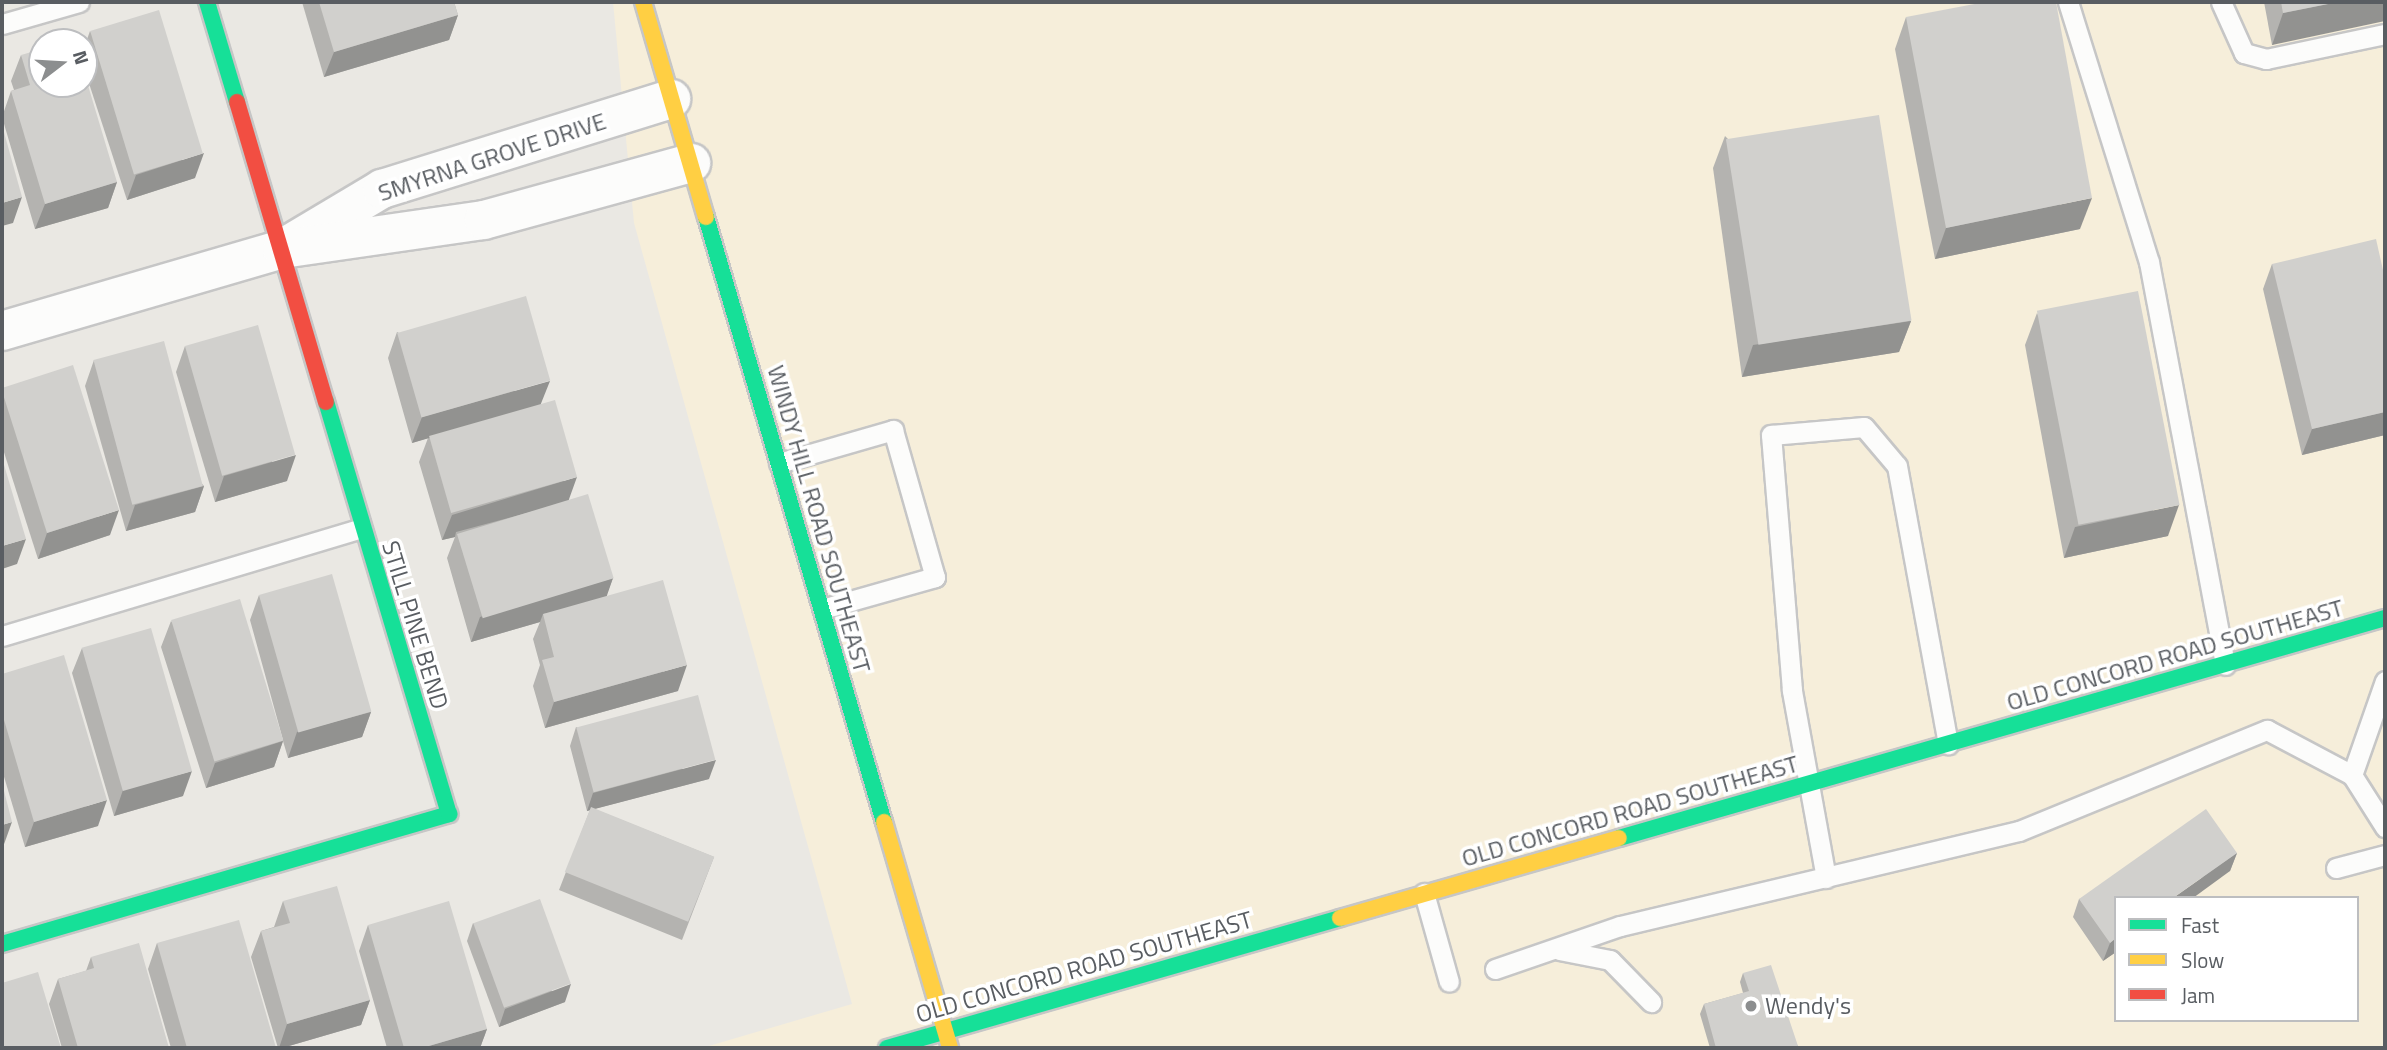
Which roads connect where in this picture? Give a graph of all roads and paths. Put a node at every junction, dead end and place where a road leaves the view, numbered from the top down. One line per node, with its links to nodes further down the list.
1 (79, 2): 6 (lane)
2 (207, 2): 10 (street, STILL PINE BEND)
3 (643, 2): 8 (street, WINDY HILL ROAD SOUTHEAST)
4 (2068, 2): 17 (lane)
5 (2221, 2): 7 (lane)
6 (2, 24)
7 (2385, 34)
8 (671, 99): 9 (street, WINDY HILL ROAD SOUTHEAST); 10 (street, SMYRNA GROVE DRIVE)
9 (691, 163): 10 (street, SMYRNA GROVE DRIVE); 12 (street, WINDY HILL ROAD SOUTHEAST)
10 (282, 249): 11 (street, SMYRNA GROVE DRIVE); 13 (street, STILL PINE BEND)
11 (2, 331)
12 (779, 463): 14 (street, WINDY HILL ROAD SOUTHEAST); 14 (lane)
13 (361, 528): 16 (lane); 27 (street, STILL PINE BEND)
14 (822, 609): 32 (street, WINDY HILL ROAD SOUTHEAST)
15 (2385, 618): 17 (street, OLD CONCORD ROAD SOUTHEAST)
16 (2, 636)
17 (2225, 665): 19 (street, OLD CONCORD ROAD SOUTHEAST)
18 (2385, 681): 20 (lane)
19 (1948, 744): 21 (street, OLD CONCORD ROAD SOUTHEAST); 21 (lane)
20 (2352, 775): 22 (lane); 25 (lane)
21 (1805, 785): 25 (lane); 26 (street, OLD CONCORD ROAD SOUTHEAST)
22 (2385, 827)
23 (2385, 855): 24 (lane)
24 (2336, 868)
25 (1826, 878): 28 (lane)
26 (1424, 893): 30 (lane); 32 (street, OLD CONCORD ROAD SOUTHEAST)
27 (2, 944)
28 (1558, 950): 29 (lane); 31 (lane)
29 (1496, 969)
30 (1449, 982)
31 (1651, 1002)
32 (945, 1030): 33 (street, OLD CONCORD ROAD SOUTHEAST); 34 (street, WINDY HILL ROAD SOUTHEAST)
33 (887, 1048)
34 (950, 1048)

